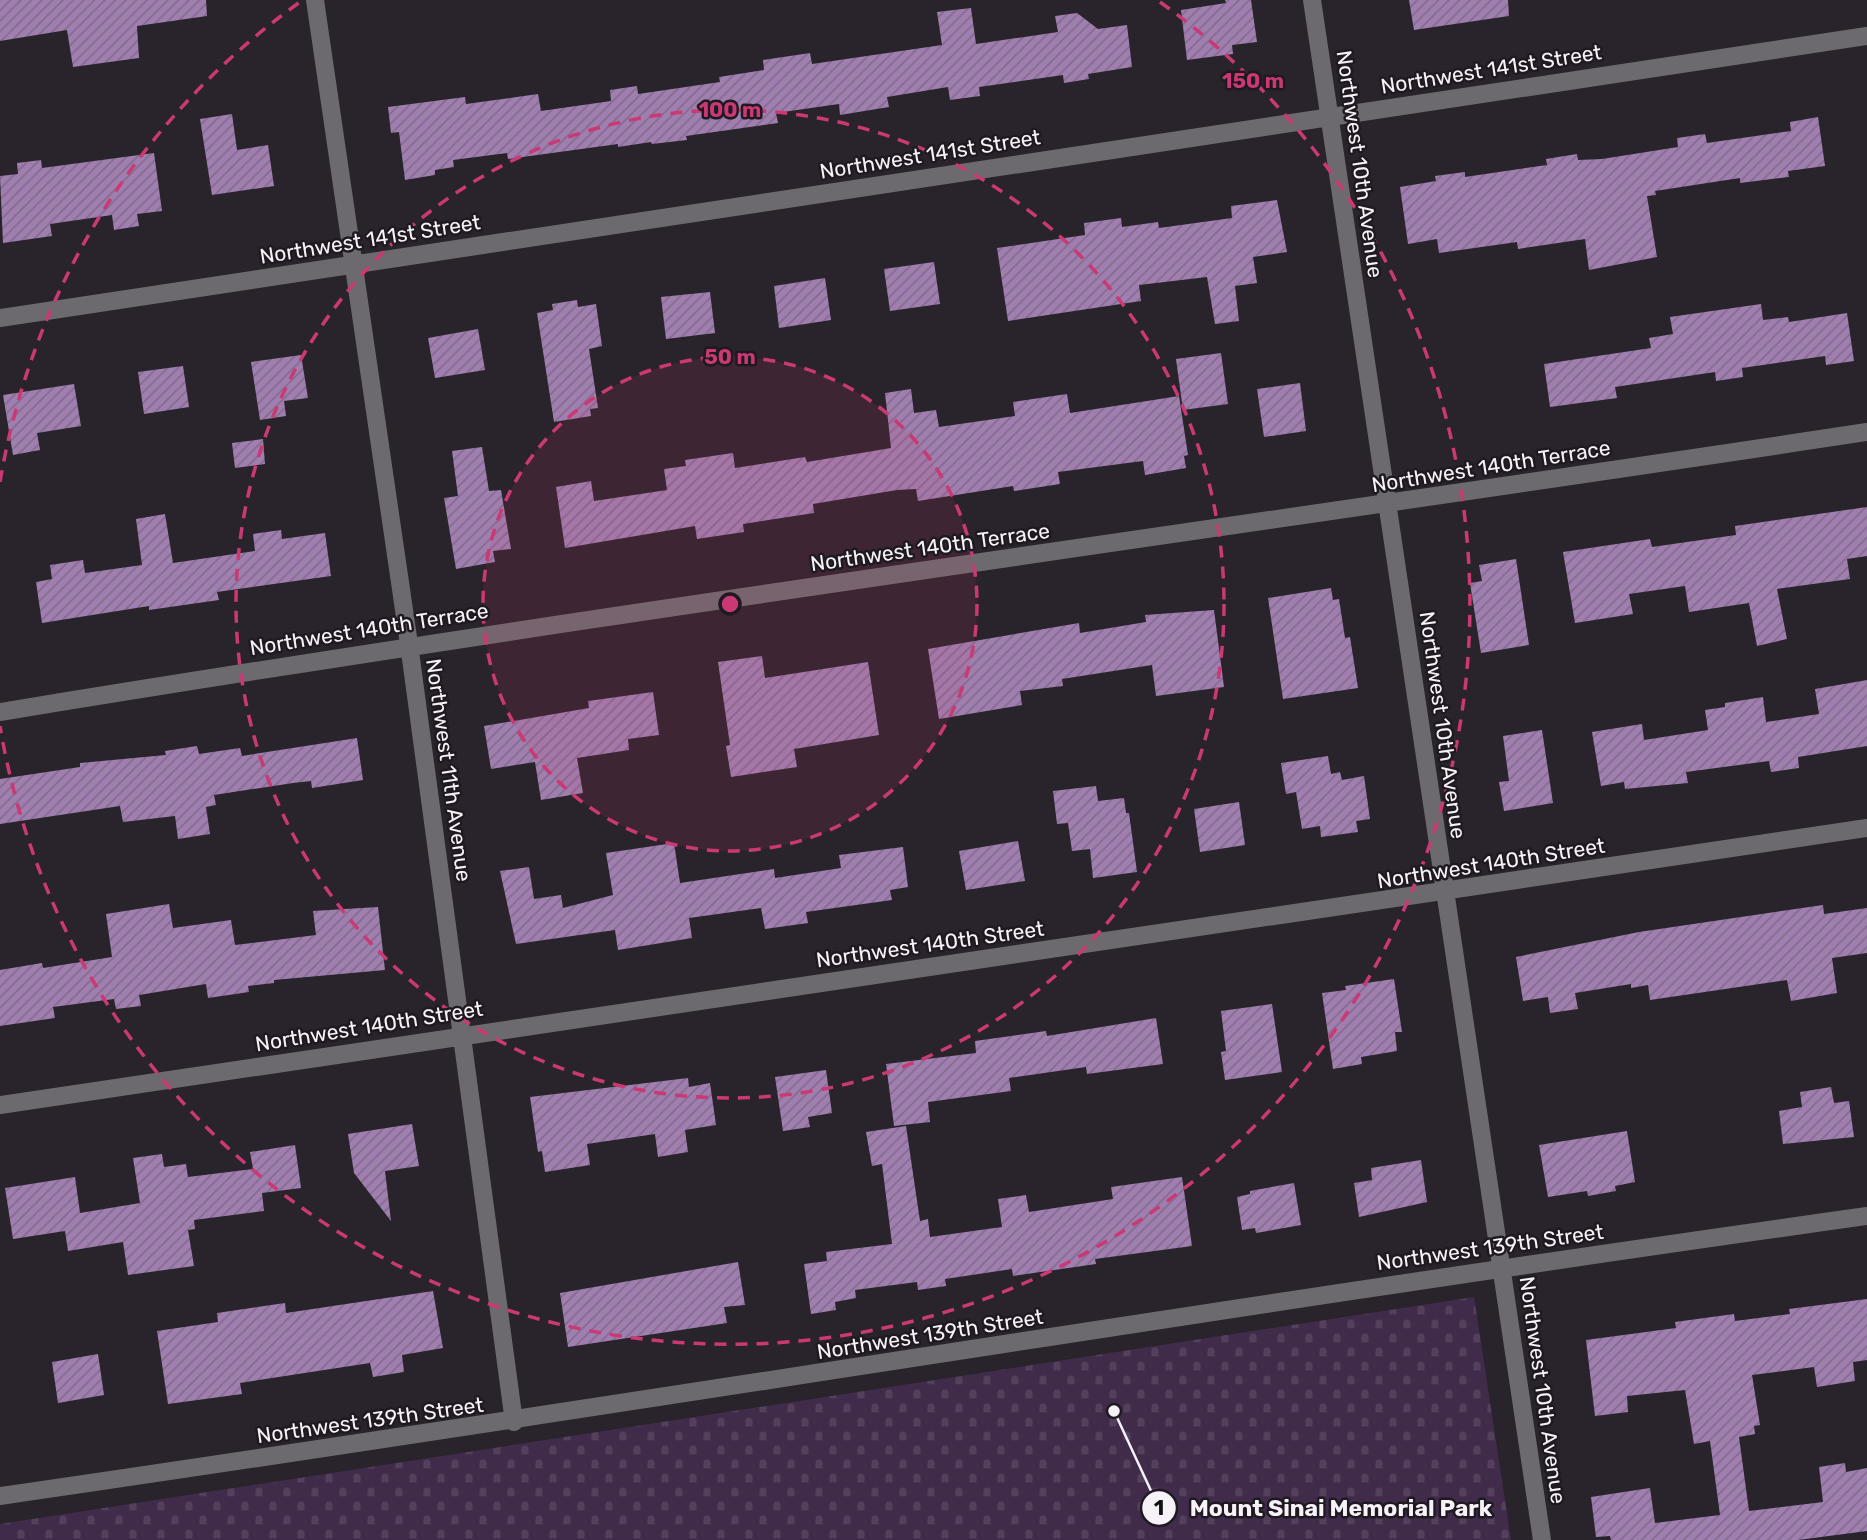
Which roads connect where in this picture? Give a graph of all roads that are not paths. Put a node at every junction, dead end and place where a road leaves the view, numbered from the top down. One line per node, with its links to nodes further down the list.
1 (315, 0): 5 (street, Northwest 11th Avenue)
2 (1312, 0): 4 (street, Northwest 10th Avenue)
3 (1867, 36): 4 (street, Northwest 141st Street)
4 (1330, 117): 5 (street, Northwest 141st Street); 8 (street, Northwest 10th Avenue)
5 (354, 265): 6 (street, Northwest 141st Street); 9 (street, Northwest 11th Avenue)
6 (0, 317)
7 (1867, 432): 8 (street, Northwest 140th Terrace)
8 (1387, 505): 9 (street, Northwest 140th Terrace); 12 (street, Northwest 10th Avenue)
9 (409, 644): 10 (street, Northwest 140th Terrace); 13 (street, Northwest 11th Avenue)
10 (0, 712)
11 (1867, 828): 12 (street, Northwest 140th Street)
12 (1445, 894): 13 (street, Northwest 140th Street); 16 (street, Northwest 10th Avenue)
13 (462, 1035): 14 (street, Northwest 140th Street); 17 (street, Northwest 11th Avenue)
14 (0, 1105)
15 (1867, 1216): 16 (street, Northwest 139th Street)
16 (1502, 1267): 17 (street, Northwest 139th Street); 19 (street, Northwest 10th Avenue)
17 (514, 1422): 18 (street, Northwest 139th Street)
18 (0, 1496)
19 (1542, 1540)

